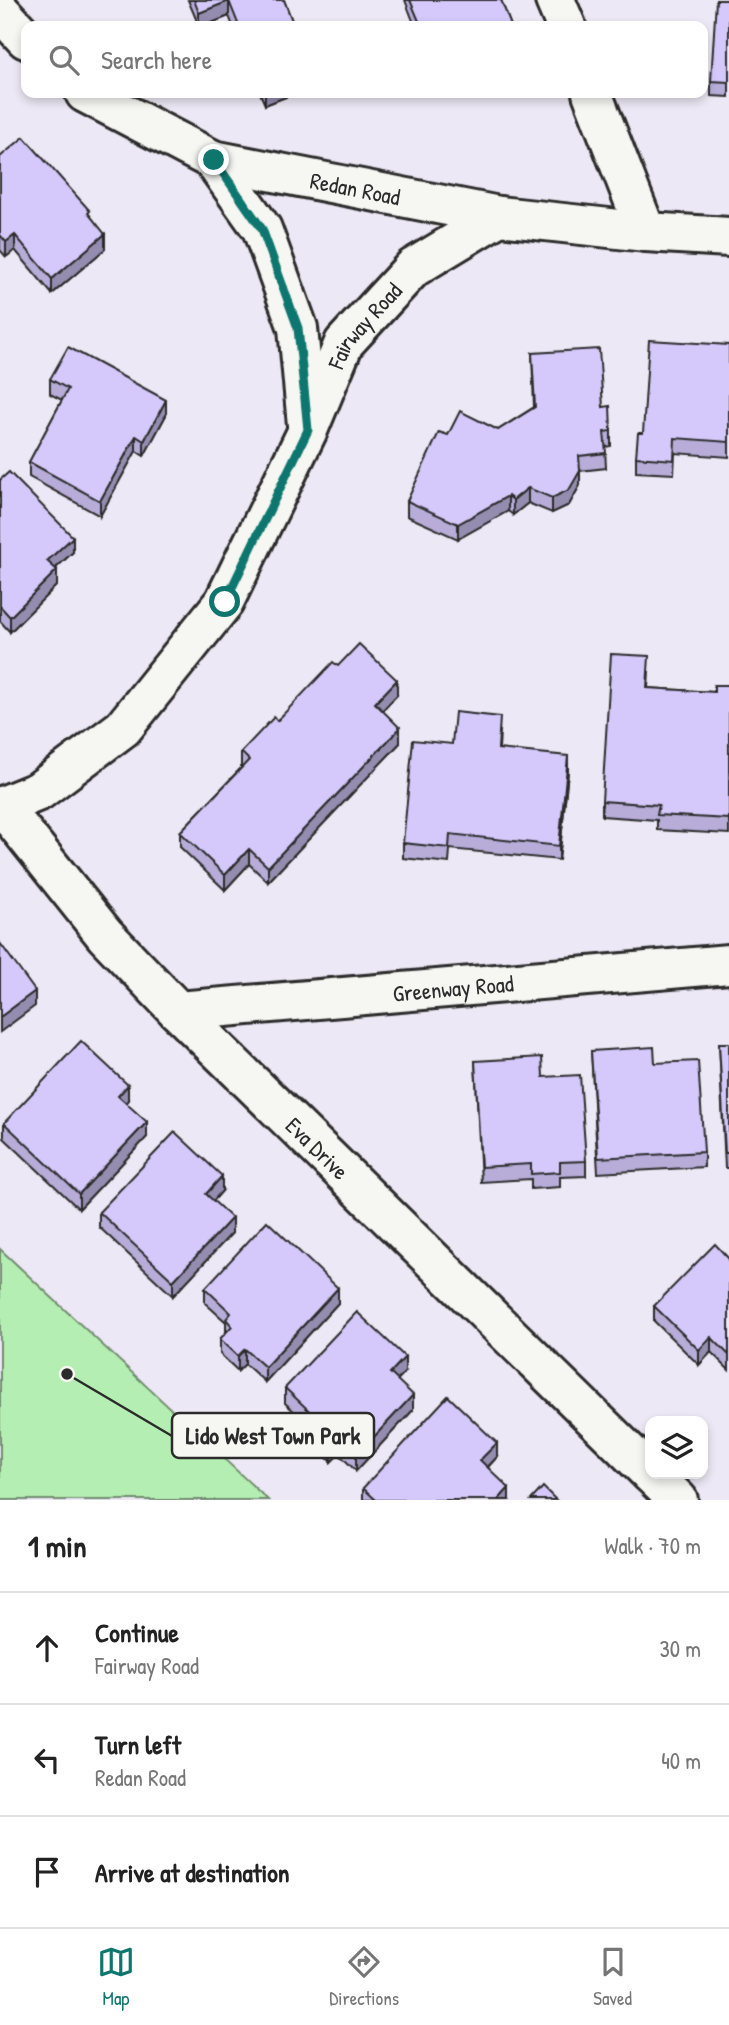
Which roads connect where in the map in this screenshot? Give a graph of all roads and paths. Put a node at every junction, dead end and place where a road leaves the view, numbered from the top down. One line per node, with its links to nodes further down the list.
1 (555, 0): 2 (street)
2 (564, 21)
3 (95, 98): 5 (street, Redan Road)
4 (594, 98): 7 (street)
5 (214, 160): 6 (street, Redan Road); 9 (street, Redan Road)
6 (499, 216): 7 (street); 9 (street, Fairway Road)
7 (646, 232): 8 (street)
8 (729, 237)
9 (308, 430): 10 (street, Fairway Road)
10 (1, 807): 12 (street, Eva Drive)
11 (729, 964): 12 (street, Greenway Road)
12 (178, 1011): 13 (street, Eva Drive)
13 (645, 1467)
14 (657, 1479): 15 (street, Eva Drive)
15 (678, 1500)

